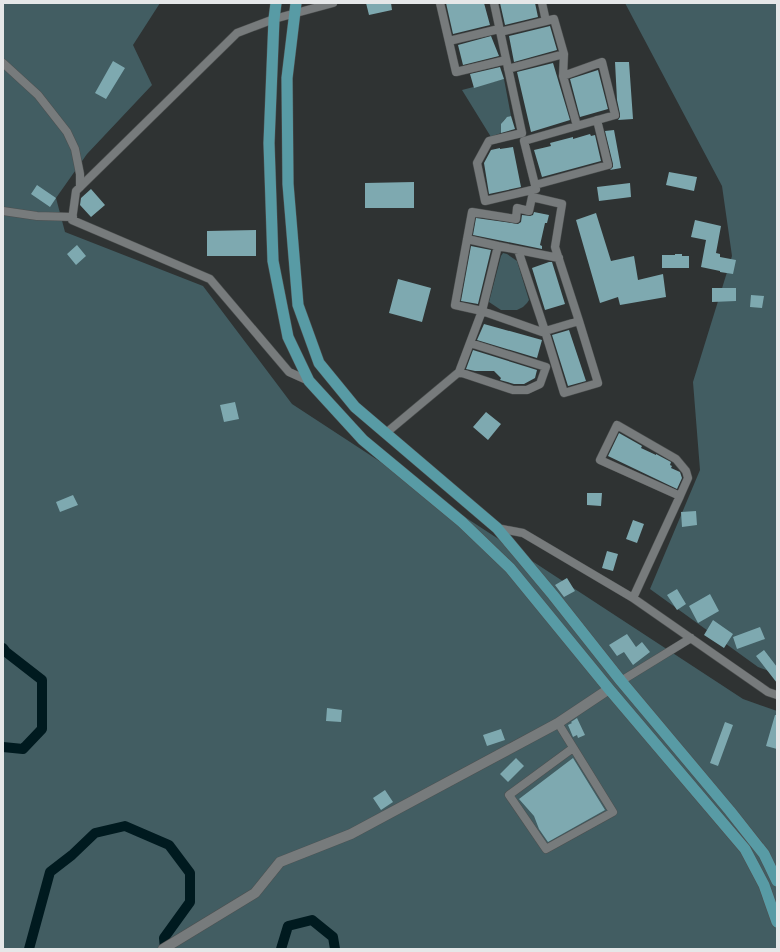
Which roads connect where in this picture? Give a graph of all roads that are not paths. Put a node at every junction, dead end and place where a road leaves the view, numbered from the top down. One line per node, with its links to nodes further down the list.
1 (276, 3): 7 (main road)
2 (333, 3): 6 (street)
3 (440, 3): 10 (street)
4 (494, 3): 9 (street)
5 (542, 3): 8 (street)
6 (295, 8): 7 (street); 35 (main road)
7 (274, 19): 20 (street); 34 (main road)
8 (546, 21): 9 (street); 11 (street)
9 (500, 30): 10 (street); 12 (street)
10 (449, 41): 12 (street)
11 (564, 54): 14 (street); 15 (street)
12 (506, 60): 14 (street)
13 (3, 63): 20 (street)
14 (508, 69): 18 (street)
15 (563, 76): 16 (street); 17 (street)
16 (597, 120): 17 (street); 19 (street)
17 (577, 126): 18 (street)
18 (523, 137): 19 (street); 19 (street)
19 (536, 185)
20 (80, 186): 22 (street)
21 (3, 211): 22 (street)
22 (73, 217): 34 (street)
23 (467, 239): 24 (street); 26 (street); 27 (street)
24 (498, 246): 25 (street); 27 (street)
25 (518, 250): 26 (street); 29 (street)
26 (559, 258): 28 (street)
27 (482, 311): 29 (street); 30 (street)
28 (579, 321): 29 (street); 31 (street)
29 (545, 331): 31 (street)
30 (470, 343): 32 (street); 33 (street)
31 (555, 364): 32 (street)
32 (546, 367): 33 (street)
33 (459, 372): 35 (street)
34 (309, 381): 41 (main road)
35 (386, 433): 37 (main road)
36 (680, 496): 36 (street); 38 (street)
37 (497, 528): 38 (street); 40 (main road)
38 (633, 598): 39 (street)
39 (691, 638): 40 (street); 42 (street)
40 (621, 681): 45 (main road)
41 (609, 688): 43 (street); 46 (main road)
42 (777, 695)
43 (558, 723): 44 (street); 47 (street)
44 (573, 748): 44 (street)
45 (777, 881)
46 (777, 922)
47 (163, 949)

